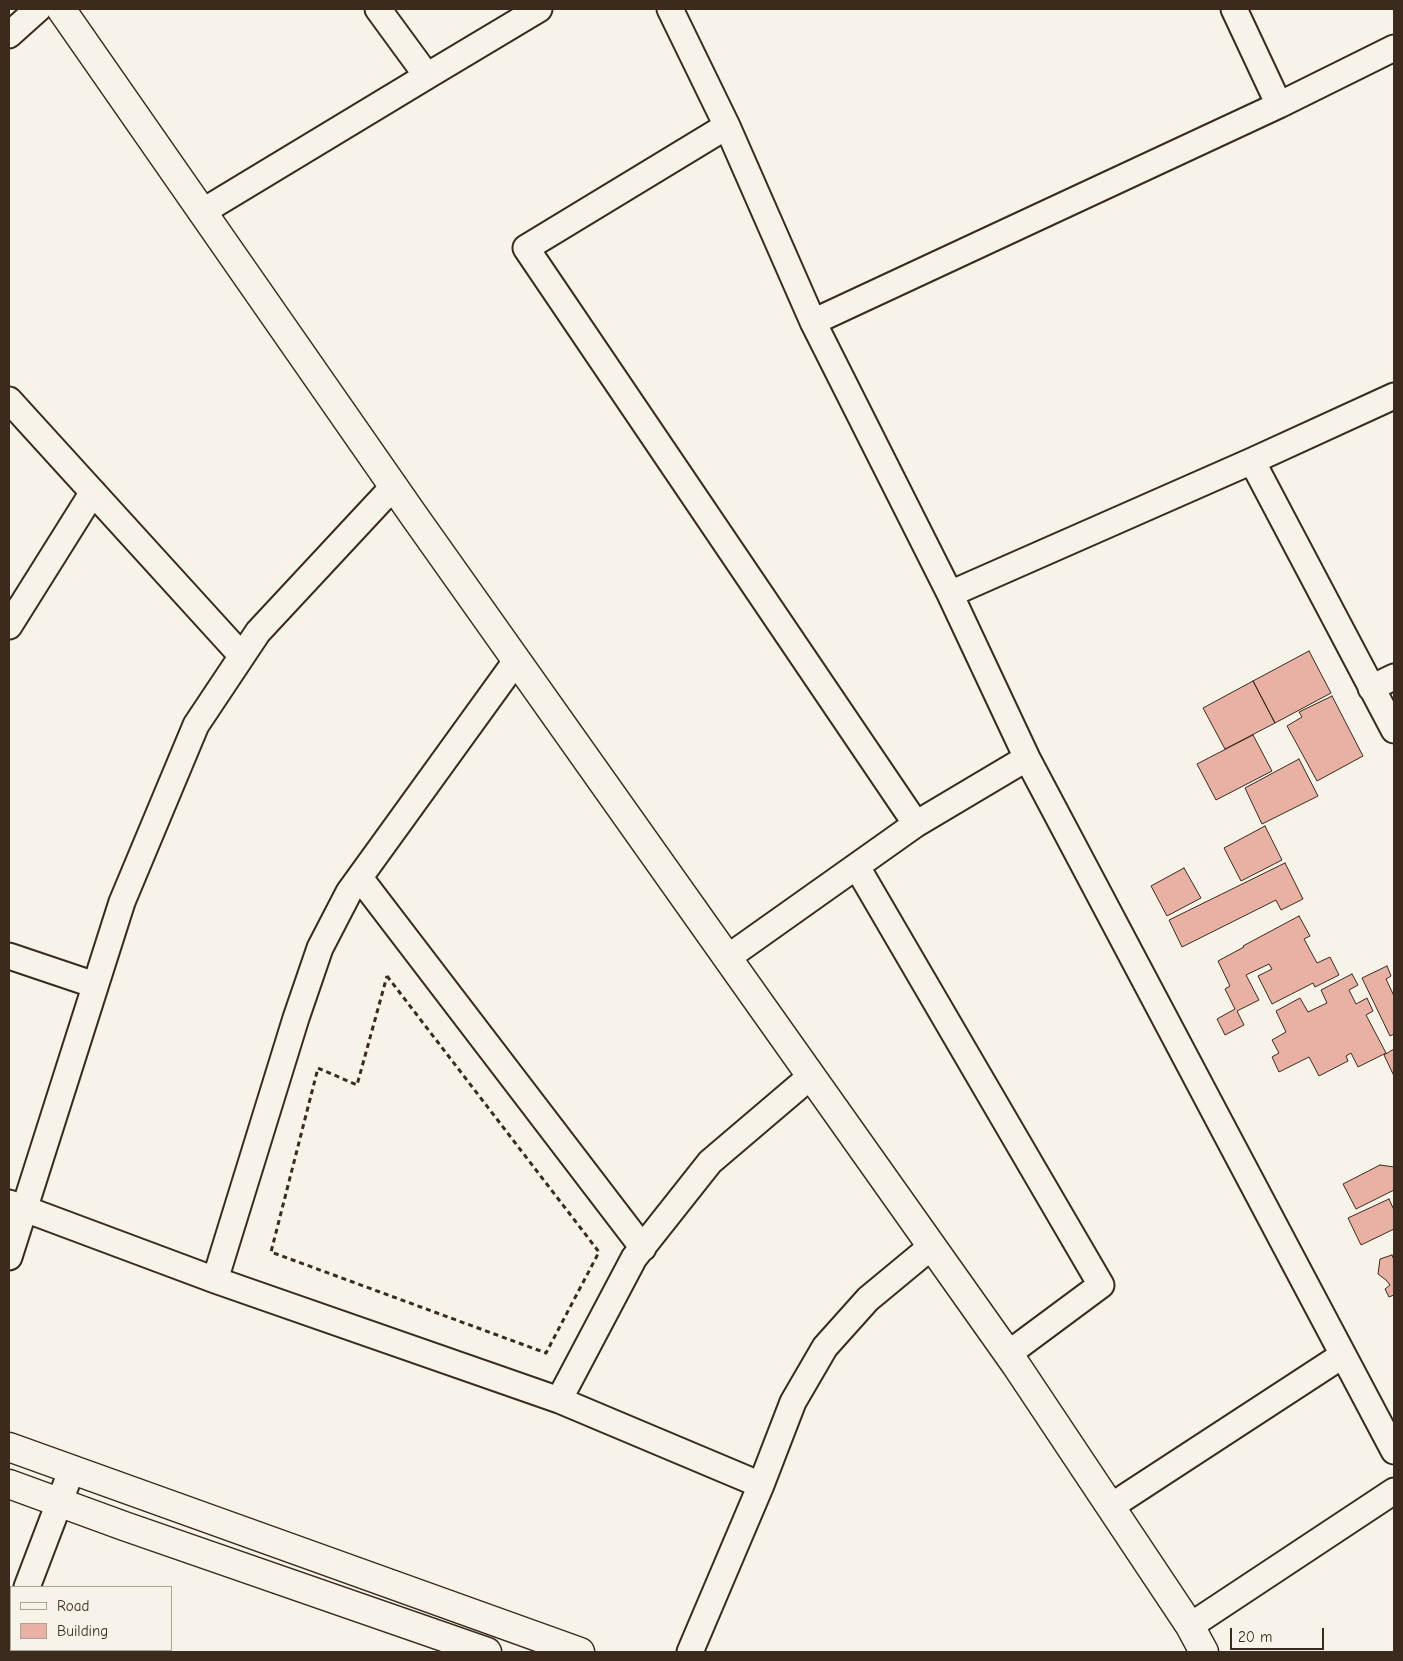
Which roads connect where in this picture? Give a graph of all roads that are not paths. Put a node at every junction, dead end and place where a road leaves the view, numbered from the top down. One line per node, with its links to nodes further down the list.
1 (38, 9): 7 (street)
2 (61, 9): 12 (street)
3 (378, 9): 9 (street)
4 (539, 9): 9 (street)
5 (670, 9): 11 (street)
6 (1234, 9): 10 (street)
7 (9, 35)
8 (1394, 48): 10 (street)
9 (427, 76): 12 (street)
10 (1280, 105): 13 (street)
11 (727, 126): 13 (street); 27 (street)
12 (202, 212): 17 (street)
13 (813, 322): 19 (street)
14 (1394, 396): 16 (street)
15 (9, 400): 18 (street)
16 (1252, 461): 19 (street); 24 (street)
17 (394, 487): 21 (street); 22 (street)
18 (93, 492): 20 (street); 21 (street)
19 (950, 594): 26 (street)
20 (9, 626)
21 (242, 656): 32 (street)
22 (516, 661): 29 (street); 31 (street)
23 (1394, 677): 24 (street)
24 (1371, 688): 25 (street)
25 (1394, 730)
26 (1027, 758): 27 (street); 40 (street)
27 (916, 824): 28 (street)
28 (858, 867): 31 (street); 39 (street)
29 (360, 878): 36 (street); 38 (street)
30 (9, 956): 32 (street)
31 (727, 958): 33 (street)
32 (95, 985): 34 (street)
33 (811, 1076): 35 (street); 36 (street)
34 (16, 1206): 37 (street); 38 (street)
35 (932, 1246): 39 (street); 46 (street)
36 (643, 1248): 41 (street)
37 (9, 1257)
38 (215, 1280): 41 (street)
39 (1008, 1354): 49 (street)
40 (1344, 1355): 43 (street); 49 (street)
41 (559, 1400): 46 (street)
42 (9, 1447): 44 (street)
43 (1394, 1451)
44 (72, 1470): 48 (street); 53 (street)
45 (9, 1484): 48 (street)
46 (761, 1485): 54 (street)
47 (1394, 1491): 51 (street)
48 (59, 1503): 50 (street); 52 (street)
49 (1110, 1507): 51 (street)
50 (27, 1586)
51 (1190, 1626): 55 (street)
52 (487, 1652)
53 (580, 1652)
54 (690, 1652)
55 (1204, 1652)

